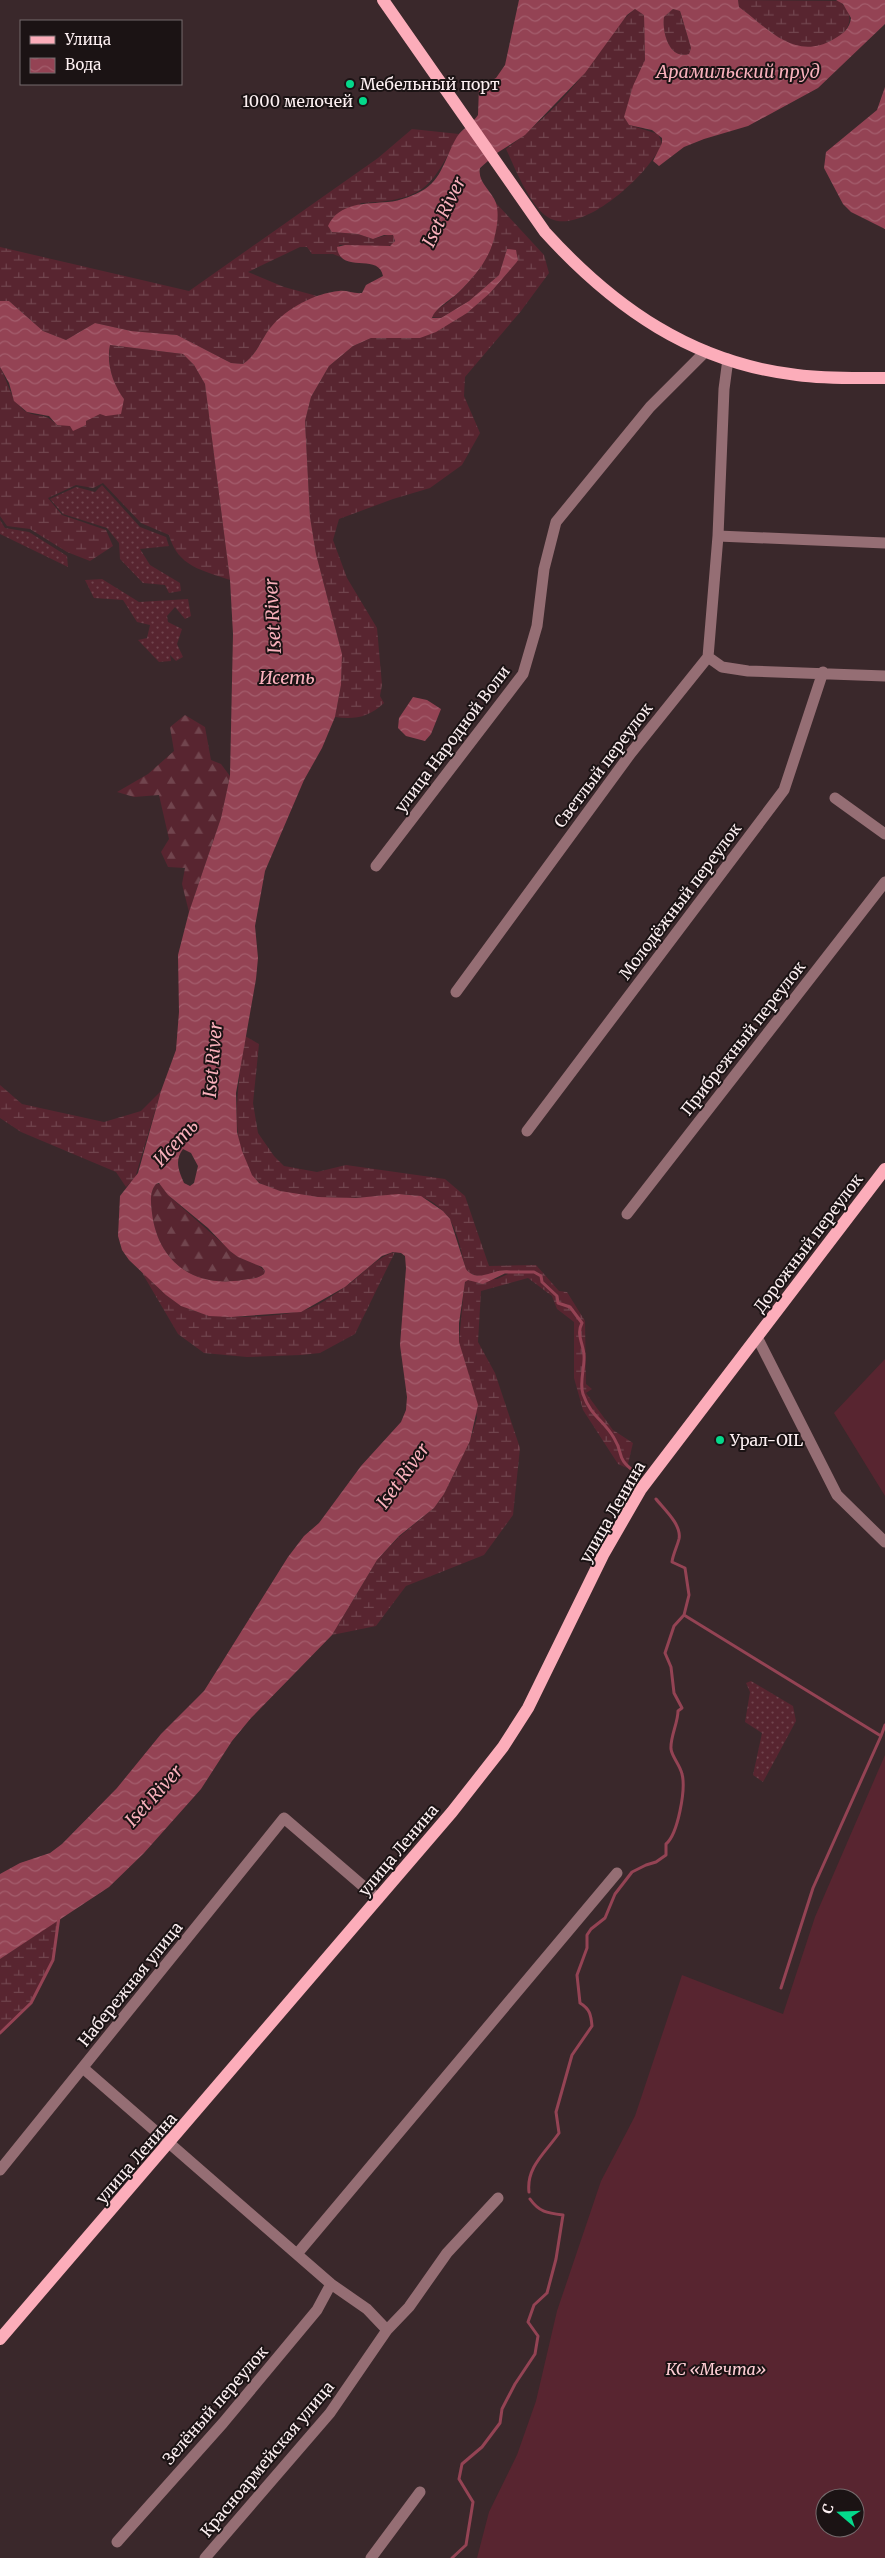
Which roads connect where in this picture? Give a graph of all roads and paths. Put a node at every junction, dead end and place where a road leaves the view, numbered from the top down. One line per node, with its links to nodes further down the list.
1 (383, 0): 2 (main road)
2 (706, 351): 3 (main road); 12 (street, улица Народной Воли)
3 (728, 359): 4 (main road); 5 (street)
4 (885, 378)
5 (718, 536): 6 (street); 7 (street)
6 (885, 543)
7 (708, 657): 8 (street); 14 (street, Светлый переулок)
8 (823, 672): 9 (street); 15 (street, Молодёжный переулок)
9 (885, 676)
10 (835, 798): 11 (street)
11 (885, 834)
12 (376, 866)
13 (885, 882): 17 (street, Прибрежный переулок)
14 (456, 992)
15 (527, 1130)
16 (885, 1169): 18 (main road, Дорожный переулок)
17 (627, 1214)
18 (757, 1337): 19 (street); 21 (main road, улица Ленина)
19 (885, 1542)
20 (617, 1873): 26 (street)
21 (378, 1899): 22 (street, Набережная улица); 23 (main road, улица Ленина)
22 (83, 2068): 23 (street); 24 (street, Набережная улица)
23 (170, 2144): 26 (street); 29 (main road, улица Ленина)
24 (0, 2170)
25 (498, 2198): 28 (street, Красноармейская улица)
26 (297, 2254): 27 (street)
27 (331, 2284): 28 (street); 31 (street, Зелёный переулок)
28 (387, 2330): 32 (street, Красноармейская улица)
29 (0, 2338)
30 (420, 2492): 33 (street)
31 (117, 2542)
32 (205, 2558)
33 (371, 2558)

